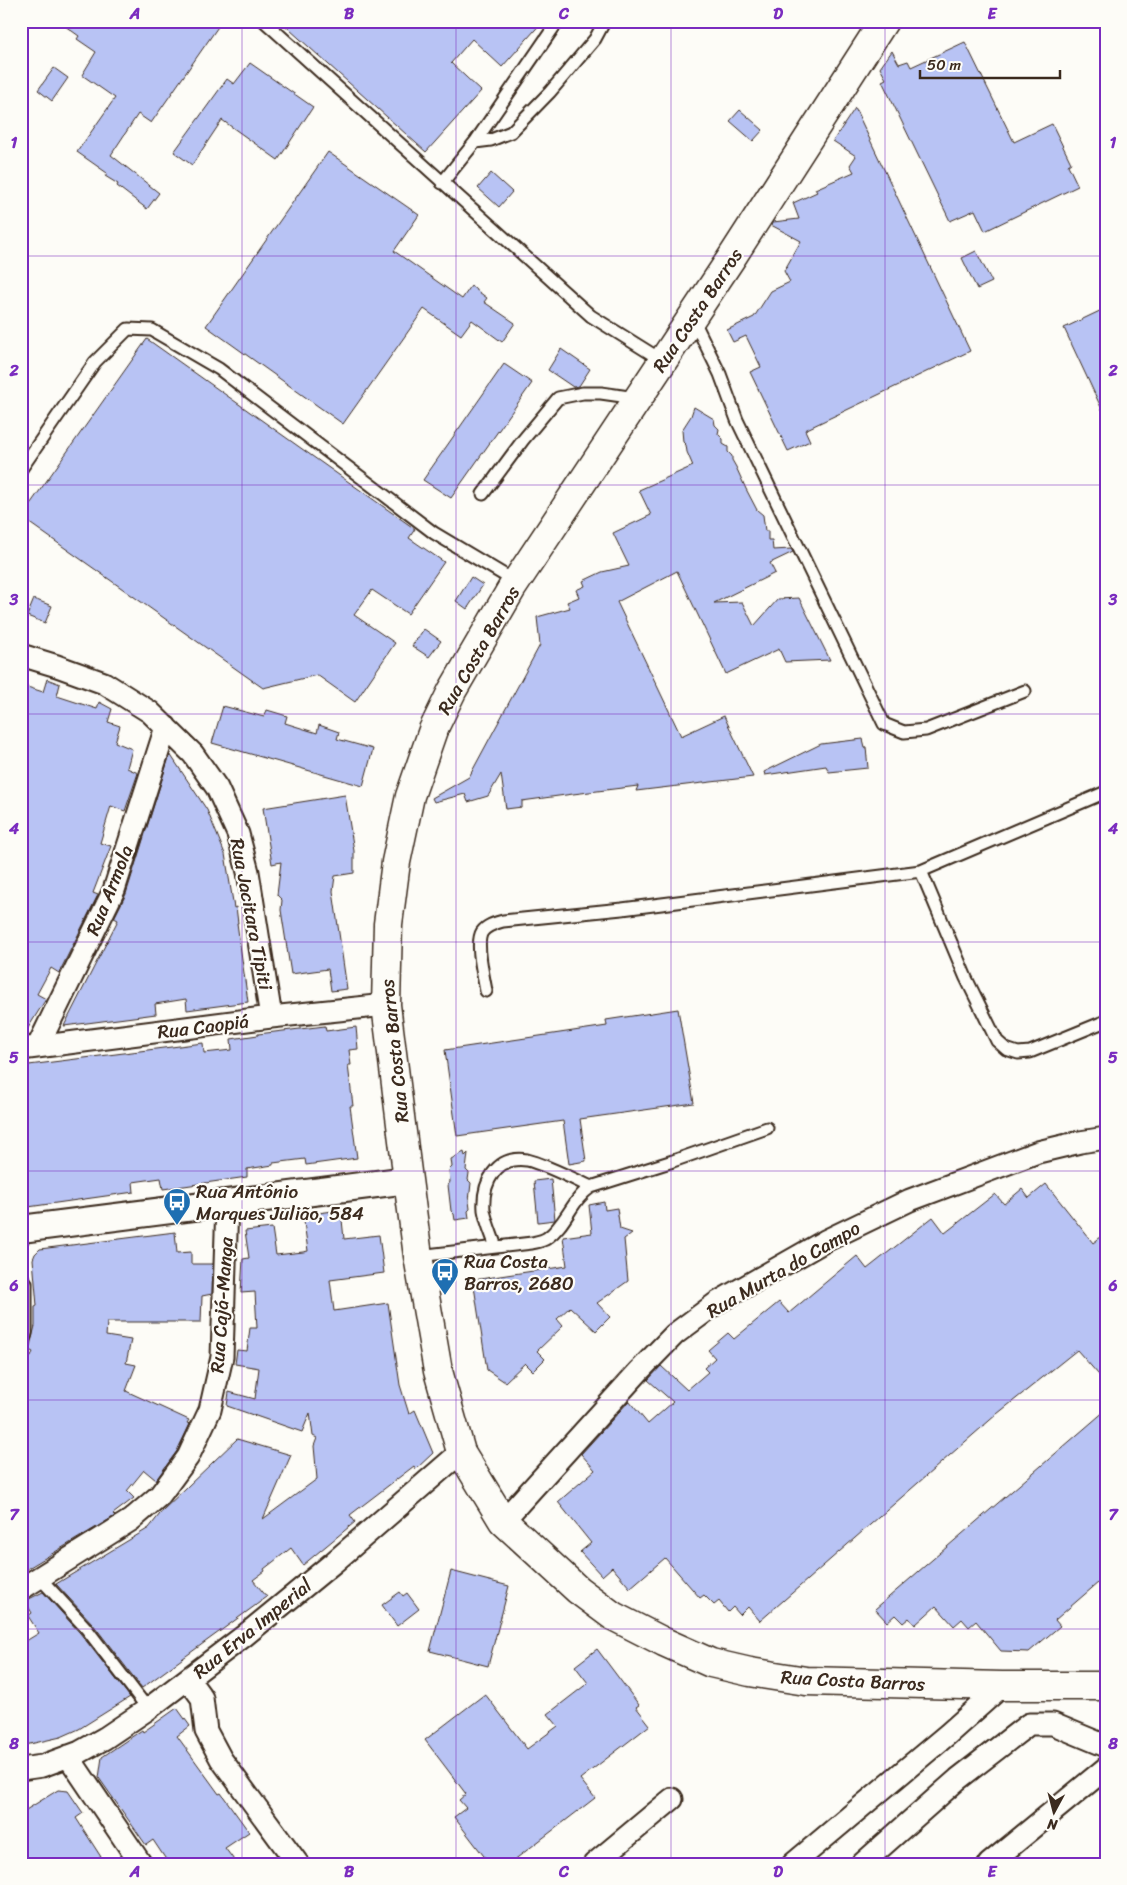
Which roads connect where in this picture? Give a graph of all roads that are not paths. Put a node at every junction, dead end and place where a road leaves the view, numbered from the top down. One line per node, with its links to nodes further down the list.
1 (264, 21): 6 (lane)
2 (558, 21): 5 (lane)
3 (599, 21): 5 (lane)
4 (884, 21): 7 (main road, Rua Costa Barros)
5 (475, 142): 6 (lane)
6 (442, 183): 8 (lane)
7 (692, 318): 8 (main road, Rua Costa Barros); 14 (lane)
8 (663, 361): 9 (main road, Rua Costa Barros)
9 (638, 398): 11 (lane); 12 (main road, Rua Costa Barros)
10 (21, 469): 12 (lane)
11 (482, 494)
12 (516, 582): 19 (main road, Rua Costa Barros)
13 (21, 655): 15 (street, Rua Jacitara Tipiti)
14 (1025, 691)
15 (166, 727): 20 (street, Rua Jacitara Tipiti); 22 (street, Rua Armola)
16 (1106, 792): 17 (lane)
17 (921, 871): 18 (lane); 21 (lane)
18 (486, 992)
19 (386, 1005): 20 (street, Rua Caopiá); 25 (main road, Rua Costa Barros)
20 (272, 1017): 22 (street, Rua Caopiá)
21 (1106, 1022)
22 (30, 1047)
23 (767, 1128): 26 (lane)
24 (1106, 1138): 34 (street, Rua Murta do Campo)
25 (408, 1180): 27 (street); 30 (main road, Rua Costa Barros)
26 (591, 1187): 29 (lane); 29 (lane)
27 (227, 1203): 28 (street); 35 (street, Rua Cajá-Manga)
28 (21, 1230)
29 (496, 1247): 30 (lane)
30 (418, 1256): 33 (main road, Rua Costa Barros)
31 (21, 1284): 32 (street)
32 (21, 1333)
33 (461, 1452): 34 (main road, Rua Costa Barros); 36 (street, Rua Erva Imperial)
34 (503, 1521): 37 (main road, Rua Costa Barros)
35 (30, 1583): 39 (lane)
36 (188, 1679): 39 (street, Rua Erva Imperial); 46 (street)
37 (1002, 1686): 38 (main road, Rua Costa Barros); 48 (street)
38 (1106, 1686)
39 (148, 1709): 41 (street, Rua Erva Imperial)
40 (1106, 1746): 49 (street)
41 (68, 1756): 43 (street, Rua Erva Imperial); 45 (street)
42 (1106, 1768): 50 (street)
43 (21, 1769)
44 (672, 1799): 47 (street)
45 (132, 1861)
46 (298, 1864)
47 (594, 1864)
48 (792, 1864)
49 (862, 1864)
50 (989, 1864)

